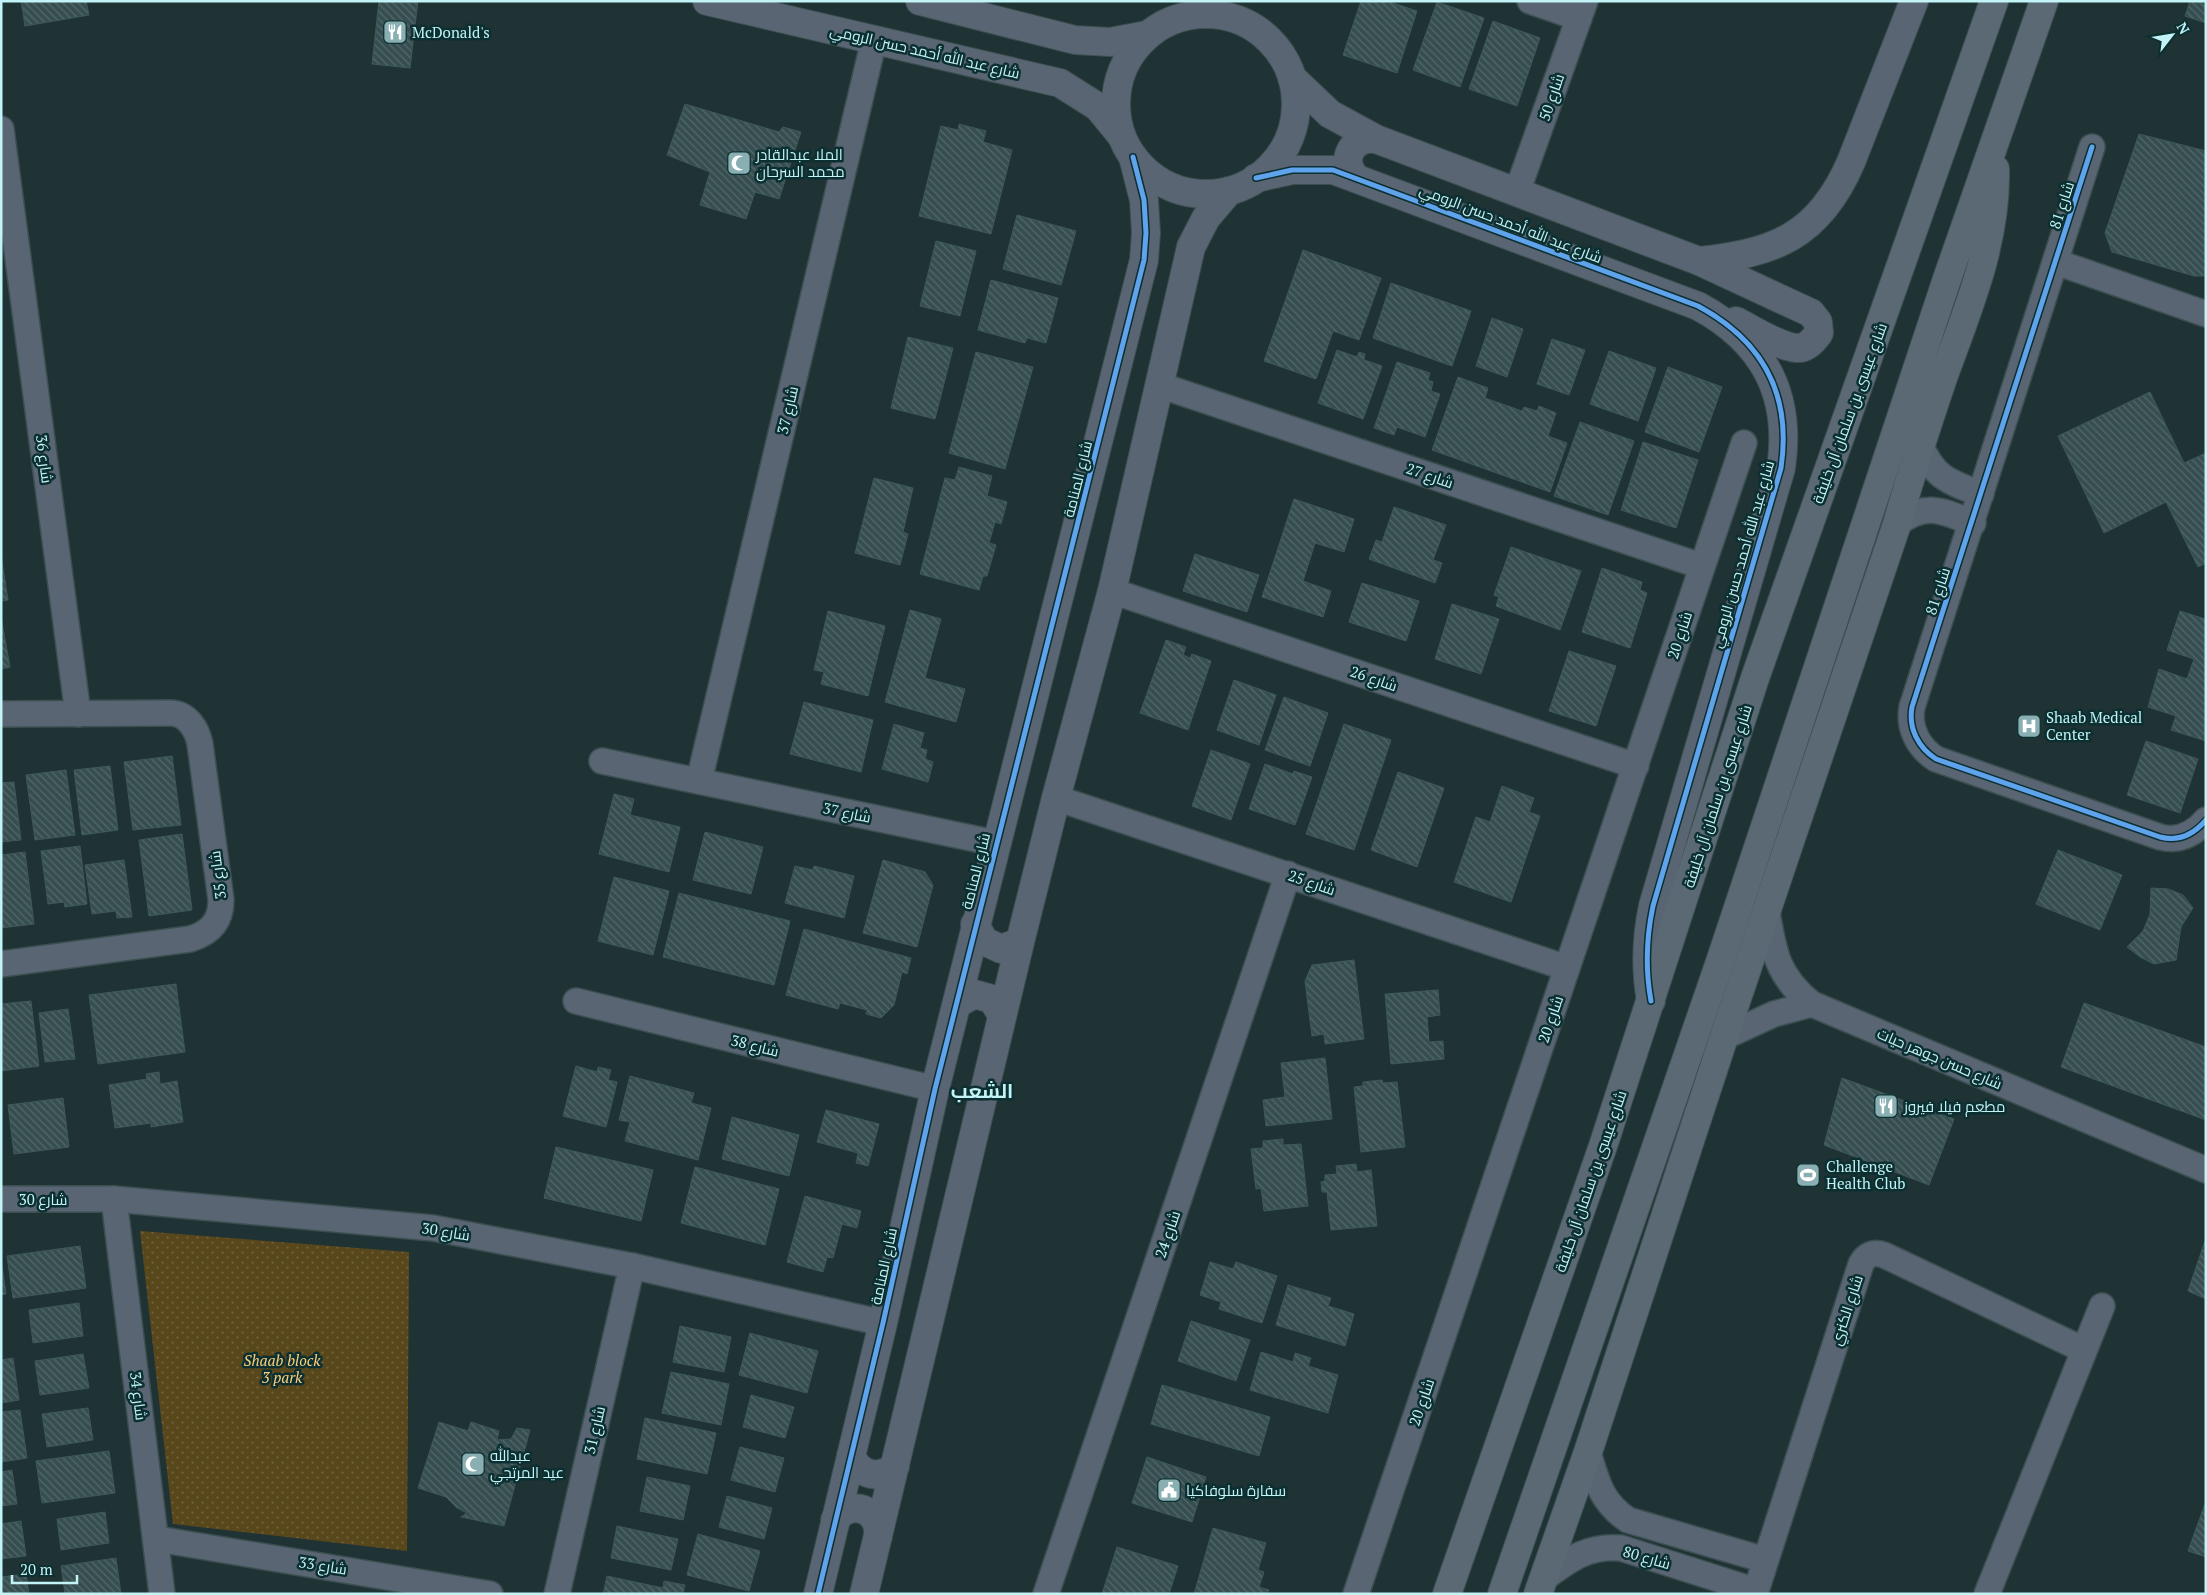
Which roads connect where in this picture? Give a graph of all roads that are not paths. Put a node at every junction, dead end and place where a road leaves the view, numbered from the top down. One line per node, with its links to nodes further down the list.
1 (707, 1): 15 (street, شارع عبد الله أحمد حسن الرومي)
2 (1178, 1): 12 (street)
3 (1250, 1): 13 (street)
4 (1530, 1): 10 (street)
5 (1914, 1): 28 (street, شارع عبد الله أحمد حسن الرومي)
6 (1979, 1): 14 (highway)
7 (1994, 1): 14 (highway, شارع عيسى بن سلمان آل خليفة)
8 (2044, 1): 20 (highway)
9 (933, 3): 11 (street)
10 (1582, 9): 26 (street, شارع 50)
11 (1037, 30): 12 (street); 16 (street)
12 (1153, 31): 13 (street); 21 (street, شارع المنامة)
13 (1260, 33): 17 (street)
14 (1982, 38): 56 (highway, شارع عيسى بن سلمان آل خليفة)
15 (874, 40): 16 (street, شارع عبد الله أحمد حسن الرومي); 45 (street, شارع 37)
16 (1025, 73): 21 (street, شارع عبد الله أحمد حسن الرومي)
17 (1292, 78): 19 (street, شارع عبد الله أحمد حسن الرومي); 24 (street)
18 (1, 129): 42 (street, شارع 36)
19 (1376, 139): 23 (street); 26 (street, شارع عبد الله أحمد حسن الرومي)
20 (1994, 145): 35 (highway); 86 (highway)
21 (1128, 147): 25 (street, شارع عبد الله أحمد حسن الرومي); 27 (street, شارع المنامة)
22 (2092, 147): 29 (street, شارع 81)
23 (1355, 177): 24 (street, شارع عبد الله أحمد حسن الرومي); 32 (street, شارع عبد الله أحمد حسن الرومي)
24 (1256, 178): 25 (street)
25 (1229, 191): 30 (street)
26 (1517, 192): 28 (street, شارع عبد الله أحمد حسن الرومي)
27 (1144, 260): 30 (street); 48 (street, شارع المنامة)
28 (1699, 261): 32 (street)
29 (2056, 262): 31 (street); 36 (street, شارع 81)
30 (1184, 277): 33 (street)
31 (2206, 314)
32 (1720, 317): 56 (street, شارع عبد الله أحمد حسن الرومي)
33 (1159, 384): 39 (street, شارع 27); 40 (street)
34 (1744, 444): 39 (street, شارع 20)
35 (1920, 444): 36 (street); 37 (highway)
36 (1981, 494): 38 (street, شارع 81)
37 (1897, 524): 38 (street); 50 (highway)
38 (1972, 524): 47 (street, شارع 81)
39 (1701, 566): 44 (street, شارع 20)
40 (1112, 590): 44 (street, شارع 26); 46 (street)
41 (1, 714): 42 (street)
42 (78, 714): 53 (street, شارع 35)
43 (602, 761): 45 (street, شارع 37)
44 (1636, 766): 54 (street, شارع 20)
45 (700, 781): 48 (street, شارع 37)
46 (1056, 798): 49 (street, شارع 25); 52 (street)
47 (2202, 832)
48 (995, 844): 51 (street, شارع المنامة)
49 (1288, 874): 54 (street, شارع 25); 83 (street, شارع 24)
50 (1767, 912): 58 (street, شارع حسن جوهر حيات); 60 (highway)
51 (975, 924): 52 (street); 57 (street, شارع المنامة)
52 (1020, 942): 59 (street)
53 (1, 964)
54 (1567, 968): 84 (street, شارع 20)
55 (576, 1001): 61 (street, شارع 38)
56 (1650, 1001): 85 (highway, شارع عيسى بن سلمان آل خليفة)
57 (957, 1004): 59 (street); 61 (street, شارع المنامة)
58 (1812, 1004): 60 (street); 62 (street, شارع حسن جوهر حيات)
59 (1002, 1015): 71 (street)
60 (1724, 1037): 69 (highway)
61 (934, 1089): 67 (street, شارع المنامة)
62 (2206, 1170)
63 (1, 1199): 64 (street, شارع 30)
64 (114, 1199): 65 (street, شارع 30); 74 (street, شارع 34)
65 (632, 1266): 67 (street, شارع 30); 80 (street, شارع 31)
66 (2102, 1306): 68 (street)
67 (883, 1323): 70 (street, شارع المنامة)
68 (2084, 1350): 75 (street, شارع الكنري); 87 (street)
69 (1588, 1452): 75 (street, شارع 80); 76 (highway)
70 (851, 1456): 71 (street); 72 (street, شارع المنامة)
71 (895, 1466): 73 (street)
72 (835, 1520): 73 (street); 81 (street, شارع المنامة)
73 (878, 1536): 82 (street)
74 (157, 1539): 78 (street, شارع 34); 79 (street, شارع 33)
75 (1765, 1560): 77 (street, شارع الكنري)
76 (1540, 1586): 77 (street, شارع 80)
77 (1755, 1592)
78 (162, 1594)
79 (490, 1594)
80 (556, 1594)
81 (818, 1594)
82 (864, 1594)
83 (1046, 1594)
84 (1356, 1594)
85 (1447, 1594)
86 (1502, 1594)
87 (1987, 1594)

